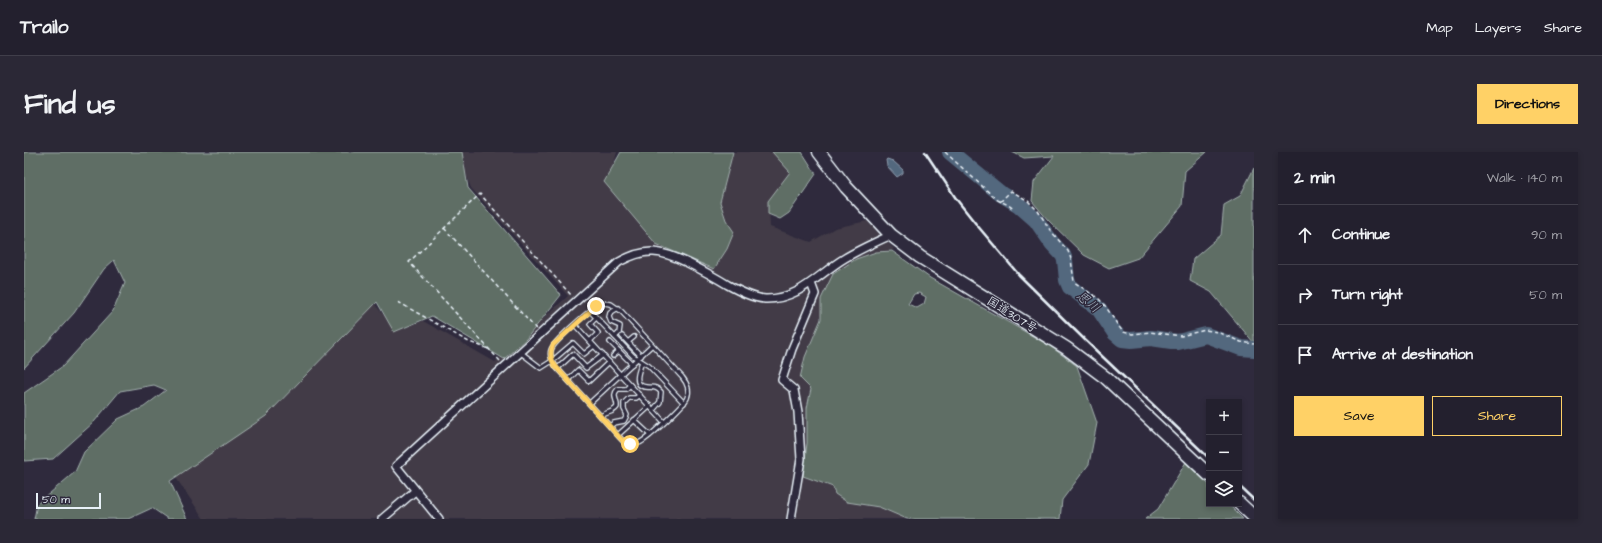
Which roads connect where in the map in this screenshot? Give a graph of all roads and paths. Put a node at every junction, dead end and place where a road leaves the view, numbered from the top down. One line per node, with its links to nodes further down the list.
1 (819, 152): 6 (highway, 国道307号)
2 (945, 152): 3 (path)
3 (1000, 202): 4 (path); 21 (path)
4 (1013, 210)
5 (444, 228): 9 (path); 14 (path); 24 (path)
6 (891, 235): 7 (street); 51 (highway, 国道307号)
7 (810, 283): 9 (street); 57 (street)
8 (398, 302): 24 (path)
9 (577, 302): 14 (street)
10 (618, 308): 11 (lane); 16 (lane); 22 (lane)
11 (590, 311): 12 (lane); 13 (lane)
12 (596, 318): 16 (lane); 18 (lane)
13 (575, 325): 18 (lane); 31 (lane)
14 (541, 334): 26 (street)
15 (622, 336): 20 (lane)
16 (615, 337): 30 (lane)
17 (634, 337): 20 (lane)
18 (590, 342): 23 (lane)
19 (610, 342): 25 (lane)
20 (628, 342): 29 (lane)
21 (1254, 344)
22 (652, 345): 29 (lane); 42 (lane)
23 (594, 346): 27 (lane); 31 (lane)
24 (490, 350): 35 (path)
25 (619, 351): 28 (lane); 34 (lane)
26 (520, 352): 31 (lane); 35 (street)
27 (603, 355): 32 (lane); 36 (lane)
28 (614, 356)
29 (641, 356): 30 (lane)
30 (637, 360): 33 (lane); 34 (lane)
31 (552, 361): 36 (lane)
32 (609, 362): 37 (lane); 38 (lane)
33 (642, 362): 42 (lane); 44 (lane)
34 (632, 364): 37 (lane)
35 (505, 366): 52 (street)
36 (558, 368): 38 (lane)
37 (621, 374): 39 (lane); 41 (lane)
38 (568, 380): 41 (lane)
39 (630, 385): 40 (lane); 45 (lane)
40 (640, 395): 43 (lane); 48 (lane)
41 (590, 403): 45 (lane)
42 (684, 404): 47 (lane)
43 (650, 406): 44 (lane); 46 (lane)
44 (653, 410): 47 (lane)
45 (601, 416): 48 (lane)
46 (634, 420): 49 (lane); 50 (lane)
47 (664, 422): 50 (lane)
48 (610, 426): 49 (lane)
49 (618, 435): 50 (lane)
50 (650, 435)
51 (1206, 472)
52 (415, 490): 55 (street); 56 (street)
53 (1242, 506): 54 (highway)
54 (1254, 517)
55 (382, 519)
56 (439, 519)
57 (791, 519)

